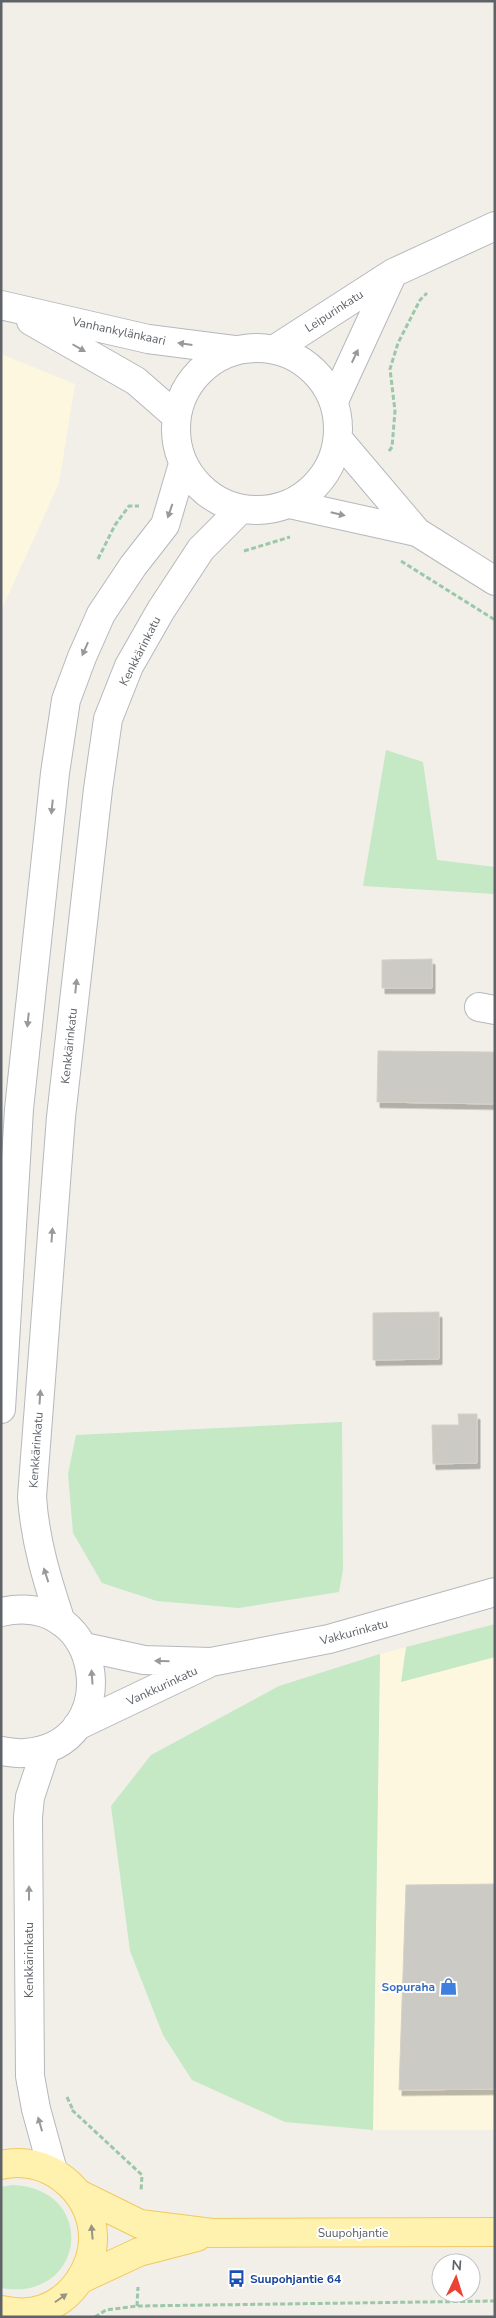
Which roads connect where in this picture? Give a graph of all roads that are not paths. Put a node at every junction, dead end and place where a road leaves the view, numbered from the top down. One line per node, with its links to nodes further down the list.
1 (495, 226): 2 (street, Leipurinkatu)
2 (393, 273): 4 (street, Leipurinkatu); 6 (street, Leipurinkatu, one-way to 2)
3 (4, 306): 5 (street, Vanhankylänkaari, one-way to 3); 7 (street, Vanhankylänkaari, one-way to 7)
4 (275, 349): 5 (street); 6 (street)
5 (234, 350): 7 (street)
6 (334, 401): 8 (street)
7 (176, 416): 9 (street)
8 (339, 440): 10 (street); 12 (street)
9 (184, 464): 11 (street); 14 (street, one-way to 14)
10 (290, 504): 11 (street); 12 (street, one-way to 12)
11 (241, 509): 15 (street, Kenkkärinkatu, one-way to 11)
12 (417, 532): 13 (street)
13 (495, 581)
14 (10, 1107): 15 (street); 16 (street)
15 (61, 1117): 19 (street, Kenkkärinkatu, one-way to 15)
16 (1, 1409)
17 (495, 1592): 21 (street, Vakkurinkatu)
18 (1, 1612): 19 (street)
19 (61, 1622): 20 (street)
20 (84, 1648): 21 (street, Vankkurinkatu, one-way to 20); 22 (street, one-way to 20)
21 (211, 1662): 22 (street, Vankkurinkatu)
22 (77, 1726): 23 (street)
23 (46, 1749): 24 (street); 26 (street, Kenkkärinkatu, one-way to 23)
24 (1, 1751)
25 (1, 2165): 26 (main road)
26 (53, 2171): 27 (main road)
27 (79, 2194): 29 (main road, Suupohjantie); 30 (main road, one-way to 27)
28 (495, 2232): 29 (main road, Suupohjantie)
29 (212, 2233): 30 (main road, Suupohjantie)
30 (81, 2279): 31 (main road, one-way to 30)
31 (1, 2310)

